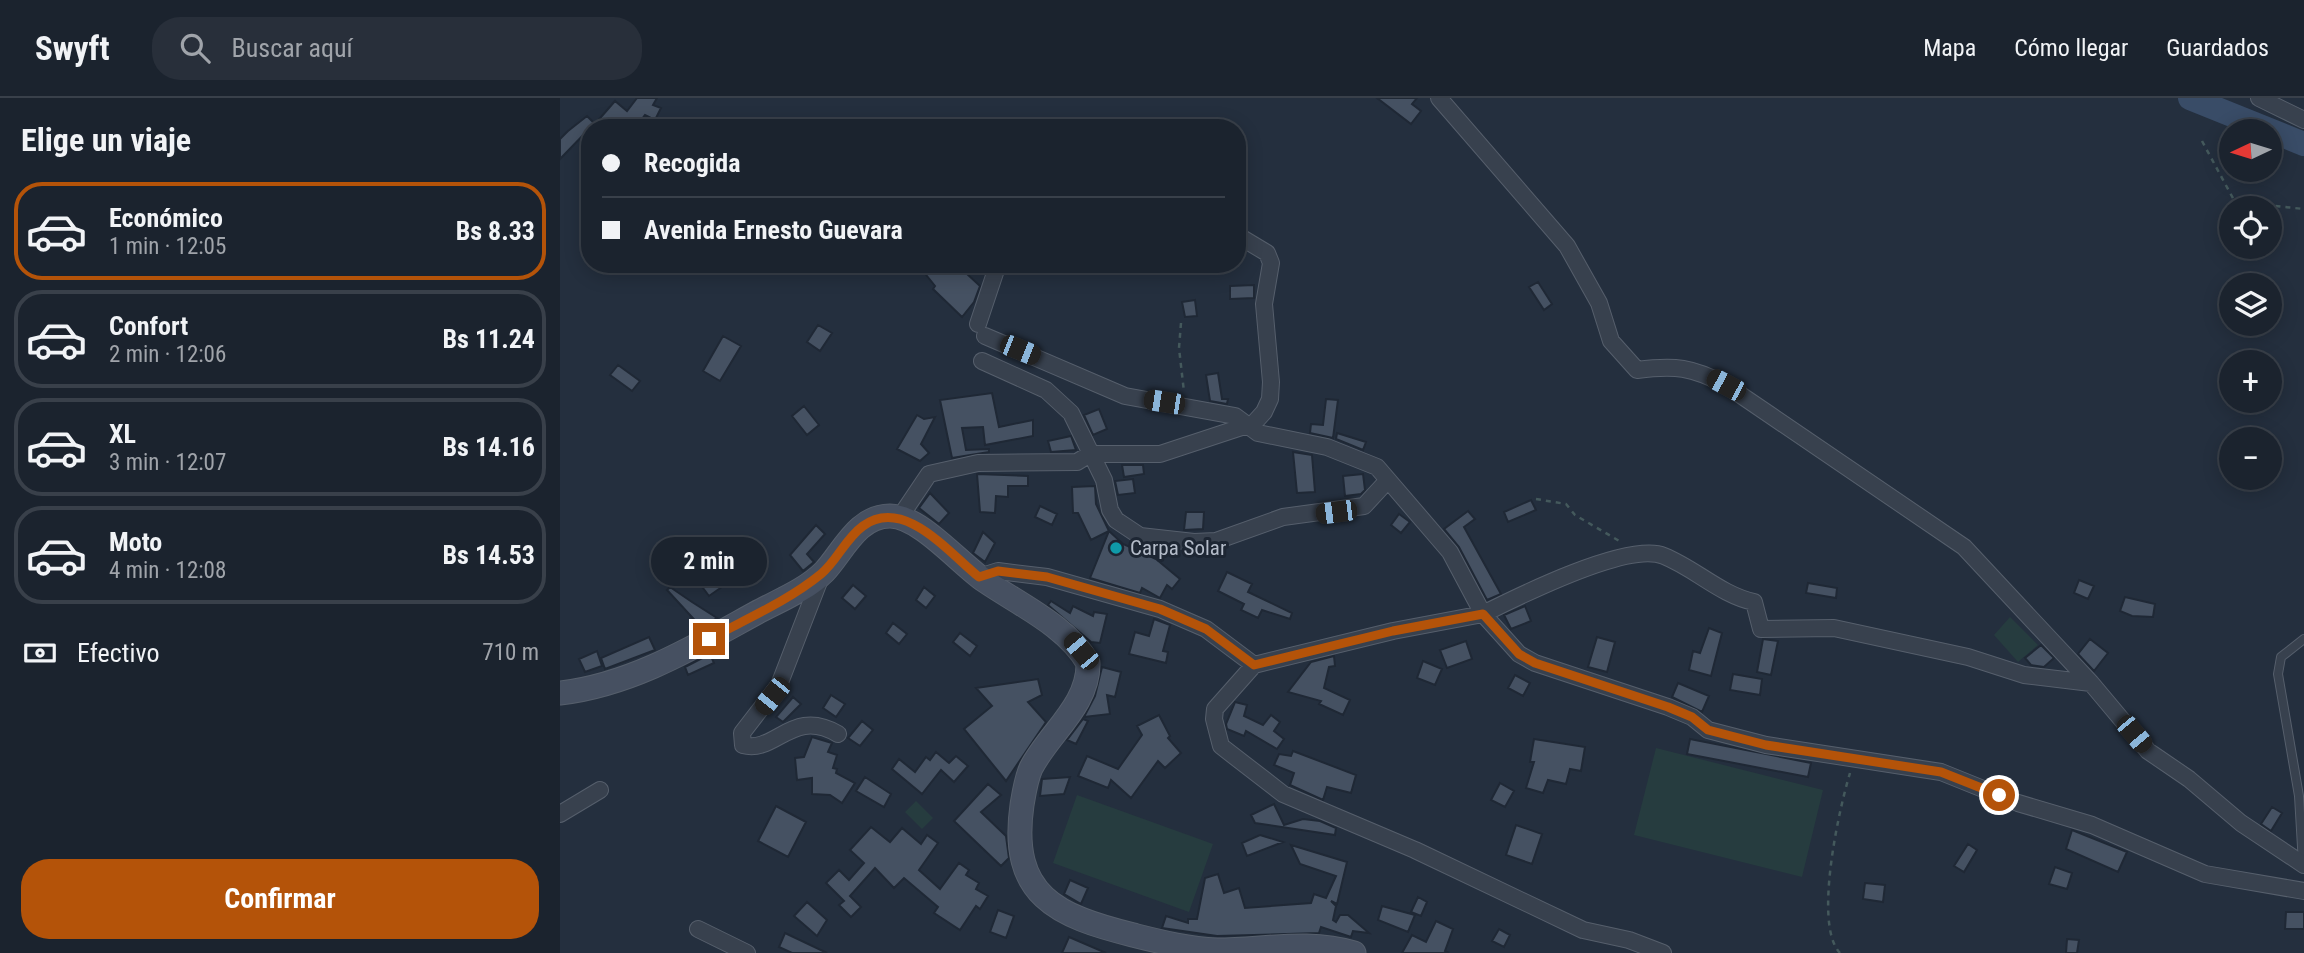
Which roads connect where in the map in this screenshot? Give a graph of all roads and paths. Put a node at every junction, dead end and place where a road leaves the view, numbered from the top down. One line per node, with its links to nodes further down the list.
1 (1439, 98): 23 (street)
2 (2259, 98): 3 (street)
3 (2274, 102): 4 (street)
4 (2304, 120)
5 (2202, 141): 6 (path)
6 (2304, 209)
7 (1246, 240): 12 (street)
8 (996, 273): 11 (street)
9 (1181, 323): 11 (path)
10 (982, 361): 13 (street)
11 (1185, 406): 12 (street)
12 (1247, 426): 13 (street); 14 (street)
13 (1090, 454): 14 (street); 16 (street)
14 (1388, 480): 20 (street)
15 (1536, 499): 17 (path)
16 (900, 517): 18 (main road); 19 (main road)
17 (1645, 556): 20 (street); 23 (street)
18 (823, 573): 24 (main road); 25 (street)
19 (979, 577): 22 (street); 33 (main road)
20 (1483, 614): 22 (street); 26 (street)
21 (2304, 639): 29 (lane)
22 (1254, 665): 34 (street)
23 (2091, 682): 29 (street)
24 (560, 693)
25 (838, 734)
26 (1855, 759): 30 (street); 35 (path)
27 (600, 790): 28 (street)
28 (560, 814)
29 (2303, 864)
30 (2304, 891)
31 (698, 929): 32 (street)
32 (747, 953)
33 (1354, 953)
34 (1663, 953)
35 (1840, 953)

